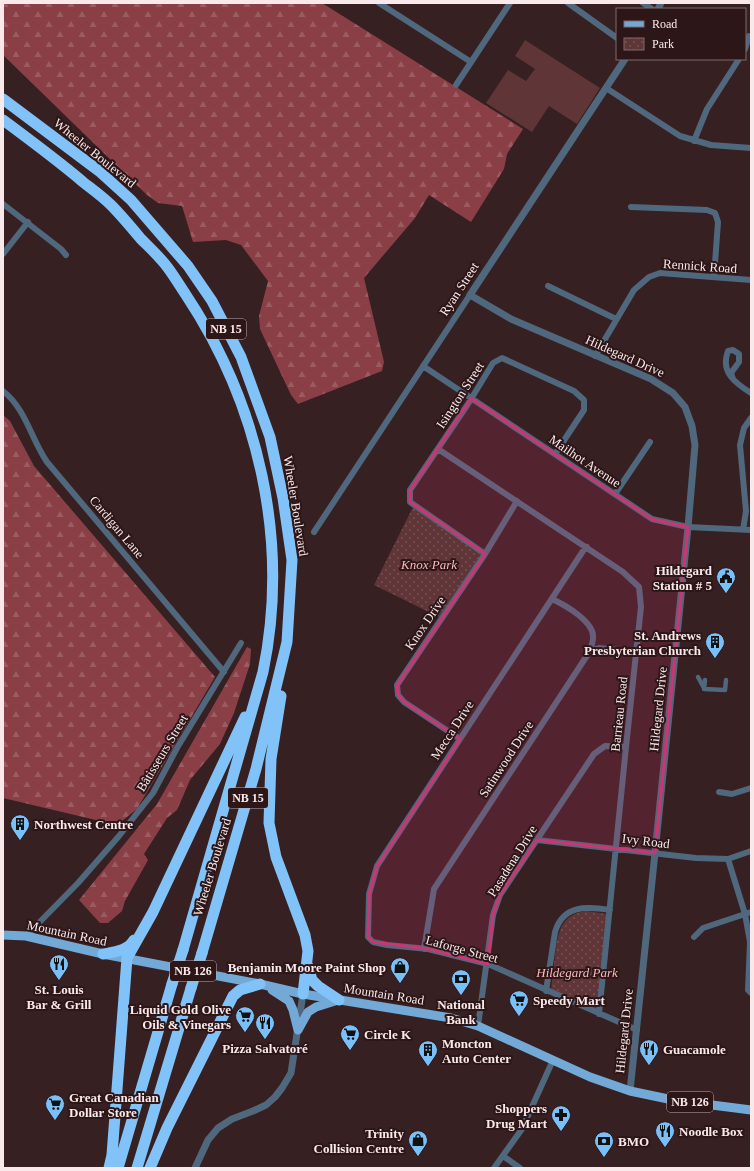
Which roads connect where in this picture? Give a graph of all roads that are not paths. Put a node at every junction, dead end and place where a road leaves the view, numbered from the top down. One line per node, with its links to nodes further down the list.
1 (378, 3): 9 (street)
2 (510, 3): 9 (street)
3 (568, 3): 5 (street)
4 (749, 36): 6 (street)
5 (616, 37)
6 (746, 46)
7 (623, 60): 11 (street, Ryan Street)
8 (738, 60): 14 (street)
9 (471, 62): 10 (street)
10 (456, 85)
11 (606, 88): 14 (street); 24 (street, Ryan Street)
12 (3, 99): 45 (highway, Wheeler Boulevard / NB 15)
13 (3, 120): 48 (highway, Wheeler Boulevard / NB 15)
14 (694, 141): 15 (street)
15 (751, 148)
16 (3, 204): 18 (street)
17 (631, 207): 21 (street)
18 (28, 222): 19 (street); 20 (street)
19 (3, 254)
20 (66, 255)
21 (714, 277): 22 (street, Rennick Road); 25 (street, Rennick Road)
22 (751, 280)
23 (548, 286): 25 (street)
24 (470, 295): 26 (street, Hildegard Drive); 27 (street, Ryan Street)
25 (616, 319): 26 (street, Rennick Road)
26 (595, 356): 38 (street, Hildegard Drive)
27 (423, 366): 31 (street, Mailhot Avenue); 41 (street, Ryan Street)
28 (733, 379): 30 (street)
29 (3, 391): 50 (street, Cardigan Lane)
30 (751, 393)
31 (471, 398): 34 (street, Isington Street); 35 (street, Mailhot Avenue); 35 (street, Isington Street)
32 (751, 418): 39 (street)
33 (650, 442): 36 (street)
34 (438, 449): 37 (street, Barrieau Road); 43 (street, Isington Street)
35 (555, 454): 36 (street, Mailhot Avenue)
36 (615, 494): 38 (street, Mailhot Avenue)
37 (517, 501): 42 (street, Barrieau Road); 43 (street, Knox Drive)
38 (688, 527): 39 (street, Mailhot Avenue); 62 (street, Hildegard Drive)
39 (743, 530): 40 (street, Mailhot Avenue)
40 (751, 530)
41 (314, 532)
42 (587, 547): 44 (street, Mecca Drive); 49 (street, Barrieau Road)
43 (485, 554): 55 (street, Knox Drive)
44 (552, 599): 47 (street, Satinwood Drive); 55 (street, Mecca Drive)
45 (287, 642): 74 (highway); 91 (highway, Wheeler Boulevard / NB 15, bridge)
46 (241, 644): 50 (street, Bâtisseurs Street)
47 (590, 650): 49 (street); 71 (street, Satinwood Drive)
48 (267, 651): 64 (highway); 90 (highway, Wheeler Boulevard / NB 15, bridge)
49 (636, 652): 56 (street, Barrieau Road)
50 (224, 672): 68 (street, Bâtisseurs Street)
51 (698, 677): 54 (street)
52 (705, 680): 54 (street)
53 (726, 680): 54 (street)
54 (704, 689)
55 (460, 739): 69 (street, Mecca Drive)
56 (626, 747): 59 (street, Pasadena Drive); 60 (street, Barrieau Road)
57 (751, 788): 58 (street)
58 (719, 792)
59 (537, 840): 60 (street, Ivy Road); 75 (street, Pasadena Drive)
60 (616, 848): 62 (street, Ivy Road); 65 (street, Barrieau Road)
61 (751, 851): 63 (street, Ivy Road)
62 (655, 853): 63 (street, Ivy Road); 84 (street, Hildegard Drive)
63 (728, 859): 66 (street)
64 (158, 898): 72 (highway); 73 (highway)
65 (610, 910): 77 (street); 81 (street, Barrieau Road)
66 (748, 913): 70 (street); 78 (street)
67 (3, 935): 68 (main road, Mountain Road / NB 126)
68 (26, 936): 72 (main road, Mountain Road / NB 126)
69 (368, 937): 71 (street, Laforge Street)
70 (694, 937)
71 (424, 949): 75 (street, Laforge Street)
72 (103, 954): 73 (main road, Mountain Road / NB 126)
73 (127, 958): 76 (main road, Mountain Road / NB 126); 89 (highway)
74 (307, 960): 79 (highway); 80 (highway)
75 (488, 964): 77 (street, Laforge Street); 82 (street, Pasadena Drive)
76 (263, 985): 79 (main road, Mountain Road / NB 126); 83 (main road); 92 (highway)
77 (546, 991): 81 (street, Laforge Street)
78 (751, 993)
79 (303, 994): 80 (main road, Mountain Road / NB 126); 83 (street)
80 (339, 1000): 82 (main road, Mountain Road / NB 126); 83 (main road)
81 (599, 1014): 84 (street, Laforge Street)
82 (478, 1026): 85 (main road, Mountain Road / NB 126)
83 (298, 1030): 93 (street)
84 (637, 1030): 86 (street, Hildegard Drive)
85 (553, 1060): 86 (main road, Mountain Road / NB 126); 88 (street)
86 (630, 1091): 87 (main road, Mountain Road / NB 126)
87 (751, 1110)
88 (503, 1156): 94 (street); 95 (street)
89 (109, 1168)
90 (118, 1168)
91 (137, 1168)
92 (150, 1168)
93 (195, 1168)
94 (494, 1168)
95 (520, 1168)

